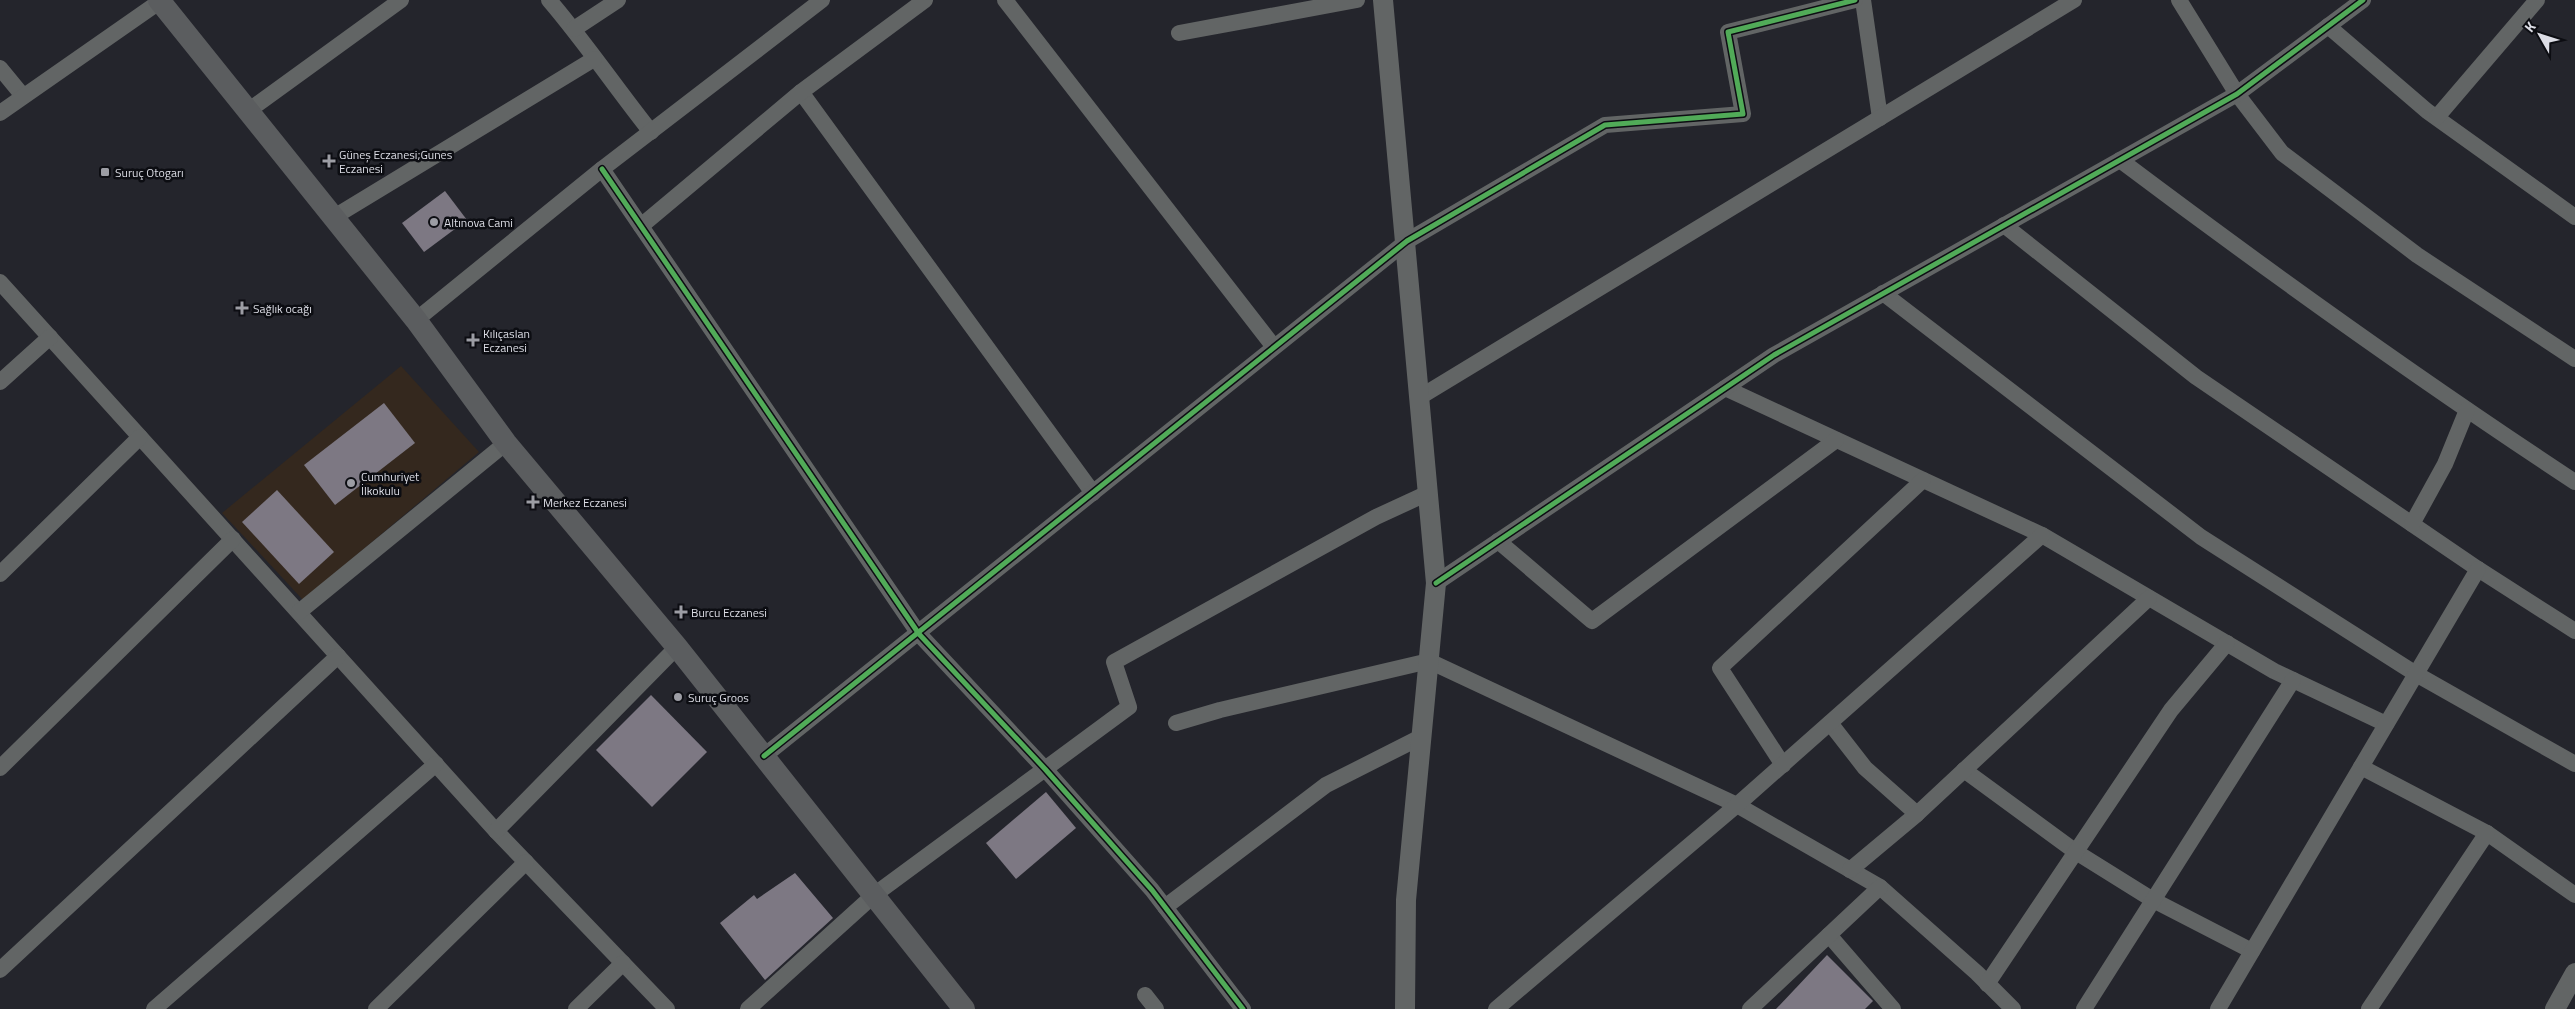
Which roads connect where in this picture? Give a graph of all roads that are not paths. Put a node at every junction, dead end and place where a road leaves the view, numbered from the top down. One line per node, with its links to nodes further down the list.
1 (161, 0): 23 (street); 24 (main road)
2 (402, 0): 24 (street)
3 (549, 0): 17 (street)
4 (618, 0): 17 (street)
5 (822, 0): 28 (street)
6 (925, 0): 21 (street)
7 (1005, 0): 40 (street)
8 (1356, 0): 18 (street)
9 (1383, 0): 35 (street)
10 (1855, 0): 35 (street)
11 (1863, 0): 27 (street)
12 (2074, 0): 27 (street)
13 (2179, 0): 22 (street)
14 (2363, 0): 16 (street)
15 (2537, 0): 26 (street)
16 (2328, 26): 22 (street); 26 (street)
17 (574, 29): 19 (street)
18 (1179, 34)
19 (594, 59): 28 (street); 32 (street)
20 (0, 68): 23 (street)
21 (802, 92): 33 (street); 51 (street)
22 (2237, 94): 29 (street); 41 (street)
23 (23, 96): 25 (street)
24 (248, 111): 32 (main road)
25 (0, 113)
26 (2437, 117): 31 (street)
27 (1880, 118): 44 (street)
28 (651, 132): 30 (street)
29 (2120, 160): 34 (street); 45 (street)
30 (602, 169): 33 (street); 38 (street)
31 (2575, 216)
32 (334, 218): 38 (main road)
33 (641, 226): 63 (street)
34 (2004, 226): 37 (street); 53 (street)
35 (1407, 241): 40 (street); 44 (street)
36 (0, 282): 39 (street)
37 (1883, 294): 43 (street); 68 (street)
38 (416, 320): 48 (main road)
39 (50, 338): 42 (street); 46 (street)
40 (1274, 347): 51 (street)
41 (2575, 359)
42 (0, 382)
43 (1724, 388): 47 (street); 56 (street)
44 (1420, 397): 52 (street)
45 (2467, 410): 50 (street); 53 (street)
46 (140, 437): 55 (street); 58 (street)
47 (1836, 440): 49 (street); 56 (street)
48 (506, 443): 61 (street); 65 (main road)
49 (1922, 480): 54 (street); 77 (street)
50 (2575, 482)
51 (1093, 493): 63 (street)
52 (1428, 493): 59 (street); 80 (street)
53 (2412, 524): 57 (street)
54 (2042, 535): 60 (street); 71 (street)
55 (233, 539): 61 (street); 79 (street)
56 (1498, 541): 59 (street)
57 (2478, 569): 62 (street); 68 (street)
58 (0, 574)
59 (1436, 583): 67 (street)
60 (2149, 598): 64 (street); 81 (street)
61 (299, 612): 66 (street)
62 (2575, 631)
63 (919, 634): 74 (street); 80 (street)
64 (2227, 643): 69 (street); 86 (street)
65 (677, 647): 74 (main road); 84 (street)
66 (338, 656): 75 (street); 97 (street)
67 (1429, 662): 70 (street); 73 (street); 82 (street)
68 (2416, 674): 72 (street); 76 (street)
69 (2293, 680): 72 (street); 92 (street)
70 (1176, 723)
71 (1830, 723): 77 (street); 83 (street)
72 (2386, 724): 78 (street)
73 (1421, 737): 93 (street); 110 (street)
74 (764, 756): 90 (main road)
75 (436, 764): 84 (street); 102 (street)
76 (2575, 764)
77 (1783, 765): 82 (street)
78 (2361, 767): 85 (street); 95 (street)
79 (0, 768)
80 (1045, 769): 90 (street); 93 (street)
81 (1964, 770): 83 (street); 86 (street)
82 (1737, 805): 88 (street); 101 (street)
83 (1917, 814): 88 (street)
84 (496, 831): 87 (street)
85 (2487, 832): 91 (street); 116 (street)
86 (2076, 852): 92 (street); 99 (street)
87 (526, 862): 96 (street); 103 (street)
88 (1850, 870): 89 (street)
89 (1880, 887): 94 (street); 99 (street)
90 (874, 895): 106 (street); 107 (main road)
91 (2575, 895)
92 (2153, 900): 95 (street); 114 (street)
93 (1165, 907): 109 (street)
94 (1829, 935): 111 (street); 112 (street)
95 (2252, 951): 115 (street)
96 (623, 963): 104 (street); 105 (street)
97 (0, 970)
98 (2575, 973): 117 (street)
99 (1987, 984): 113 (street)
100 (1145, 995): 108 (street)
101 (1503, 1007)
102 (154, 1009)
103 (376, 1009)
104 (576, 1009)
105 (667, 1009)
106 (748, 1009)
107 (964, 1009)
108 (1156, 1009)
109 (1243, 1009)
110 (1405, 1009)
111 (1750, 1009)
112 (1893, 1009)
113 (2013, 1009)
114 (2084, 1009)
115 (2218, 1009)
116 (2369, 1009)
117 (2555, 1009)

